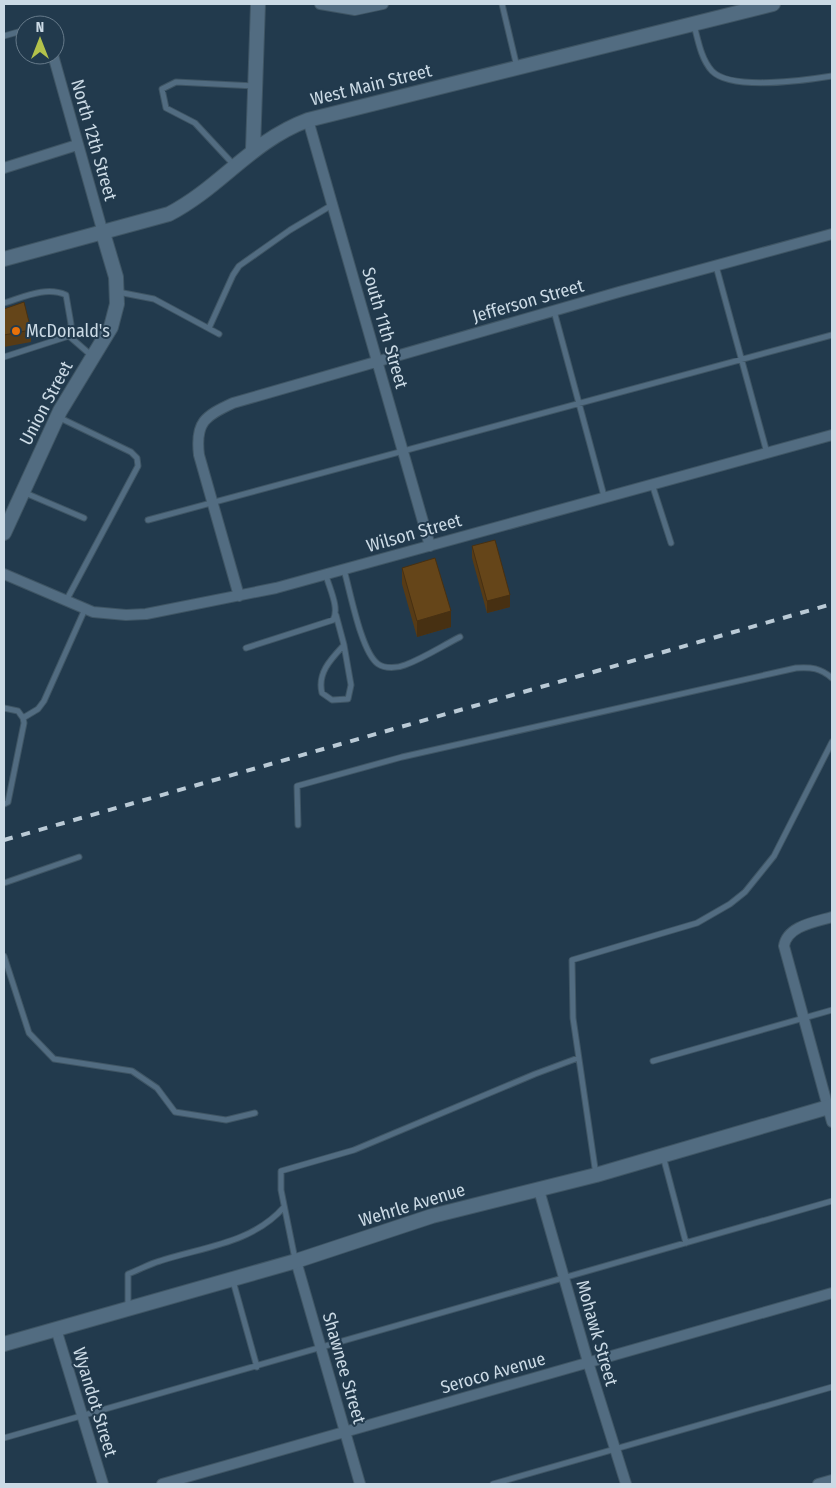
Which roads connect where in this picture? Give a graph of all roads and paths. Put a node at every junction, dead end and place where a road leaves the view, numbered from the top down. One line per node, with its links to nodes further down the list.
1 (258, 4): 10 (street)
2 (320, 4): 3 (street)
3 (383, 4)
4 (502, 4): 8 (lane)
5 (773, 4): 6 (street, West Main Street)
6 (694, 25): 8 (street, West Main Street); 9 (lane)
7 (56, 65): 12 (street, North 12th Street)
8 (517, 67): 11 (street, West Main Street)
9 (832, 76)
10 (256, 86): 13 (street); 14 (lane)
11 (308, 120): 13 (street, West Main Street); 16 (street, South 11th Street)
12 (77, 145): 15 (street); 17 (street, North 12th Street)
13 (253, 149): 14 (street, West Main Street)
14 (235, 166): 17 (street, West Main Street)
15 (4, 168)
16 (332, 205): 24 (lane); 31 (street, South 11th Street)
17 (103, 233): 19 (street, West Main Street); 21 (street, Union Street)
18 (832, 234): 20 (street, Jefferson Street)
19 (4, 259)
20 (715, 266): 23 (street, Jefferson Street); 30 (lane)
21 (118, 292): 24 (lane); 28 (street, Union Street)
22 (4, 303): 27 (lane)
23 (554, 311): 31 (street, Jefferson Street); 32 (lane)
24 (209, 328): 25 (lane)
25 (220, 334)
26 (832, 335): 30 (lane)
27 (68, 336): 28 (lane); 29 (lane)
28 (93, 356): 33 (street, Union Street)
29 (4, 357)
30 (741, 360): 32 (lane); 36 (lane)
31 (378, 362): 35 (street, South 11th Street); 40 (street, Jefferson Street)
32 (579, 404): 35 (lane); 39 (lane)
33 (58, 416): 38 (street, Union Street); 50 (lane)
34 (832, 435): 36 (street, Wilson Street)
35 (404, 451): 40 (lane); 45 (street, South 11th Street)
36 (767, 453): 37 (street, Wilson Street)
37 (652, 484): 39 (street, Wilson Street); 44 (lane)
38 (22, 492): 41 (lane); 43 (street, Union Street)
39 (604, 496): 45 (street, Wilson Street)
40 (212, 503): 42 (lane); 49 (street)
41 (84, 518)
42 (148, 520)
43 (4, 532)
44 (671, 543)
45 (430, 546): 46 (street, Wilson Street)
46 (344, 569): 48 (street, Wilson Street); 53 (lane)
47 (4, 574): 50 (street, Wilson Street)
48 (326, 574): 49 (street, Wilson Street); 52 (lane)
49 (239, 596): 51 (street, Wilson Street)
50 (66, 601): 51 (street, Wilson Street)
51 (85, 608): 58 (lane)
52 (336, 615): 54 (lane); 55 (lane)
53 (460, 637)
54 (344, 644): 54 (lane)
55 (246, 648)
56 (832, 678): 61 (lane)
57 (4, 708): 58 (lane)
58 (24, 718): 60 (lane)
59 (832, 742): 68 (lane)
60 (4, 804)
61 (298, 825)
62 (79, 858): 63 (lane)
63 (4, 883)
64 (832, 917): 67 (street)
65 (4, 956): 71 (lane)
66 (832, 1010): 67 (lane)
67 (803, 1018): 69 (lane); 70 (street)
68 (578, 1058): 74 (lane); 77 (lane)
69 (653, 1061)
70 (830, 1107): 72 (street); 73 (street, Wehrle Avenue)
71 (255, 1113)
72 (832, 1122)
73 (662, 1155): 74 (street, Wehrle Avenue); 78 (lane)
74 (596, 1175): 75 (street, Wehrle Avenue)
75 (539, 1190): 79 (street, Wehrle Avenue); 80 (street, Mohawk Street)
76 (832, 1201): 78 (lane)
77 (284, 1206): 79 (lane); 83 (lane)
78 (686, 1243): 80 (lane)
79 (296, 1261): 81 (street, Wehrle Avenue); 86 (street, Shawnee Street)
80 (565, 1276): 86 (lane); 87 (street, Mohawk Street)
81 (232, 1279): 83 (street, Wehrle Avenue); 88 (lane)
82 (832, 1293): 87 (street, Seroco Avenue)
83 (128, 1309): 84 (street, Wehrle Avenue)
84 (56, 1329): 85 (street, Wehrle Avenue); 90 (street, Wyandot Street)
85 (4, 1344)
86 (321, 1348): 88 (lane); 91 (street, Shawnee Street)
87 (588, 1362): 91 (street, Seroco Avenue); 93 (street, Mohawk Street)
88 (257, 1367): 90 (lane)
89 (832, 1387): 93 (lane)
90 (82, 1416): 92 (lane); 95 (street, Wyandot Street)
91 (346, 1432): 96 (street, Seroco Avenue); 97 (street, Shawnee Street)
92 (4, 1438)
93 (615, 1449): 98 (lane); 99 (street, Mohawk Street)
94 (832, 1480): 100 (street)
95 (103, 1484)
96 (162, 1484)
97 (360, 1484)
98 (493, 1484)
99 (626, 1484)
100 (818, 1484)

